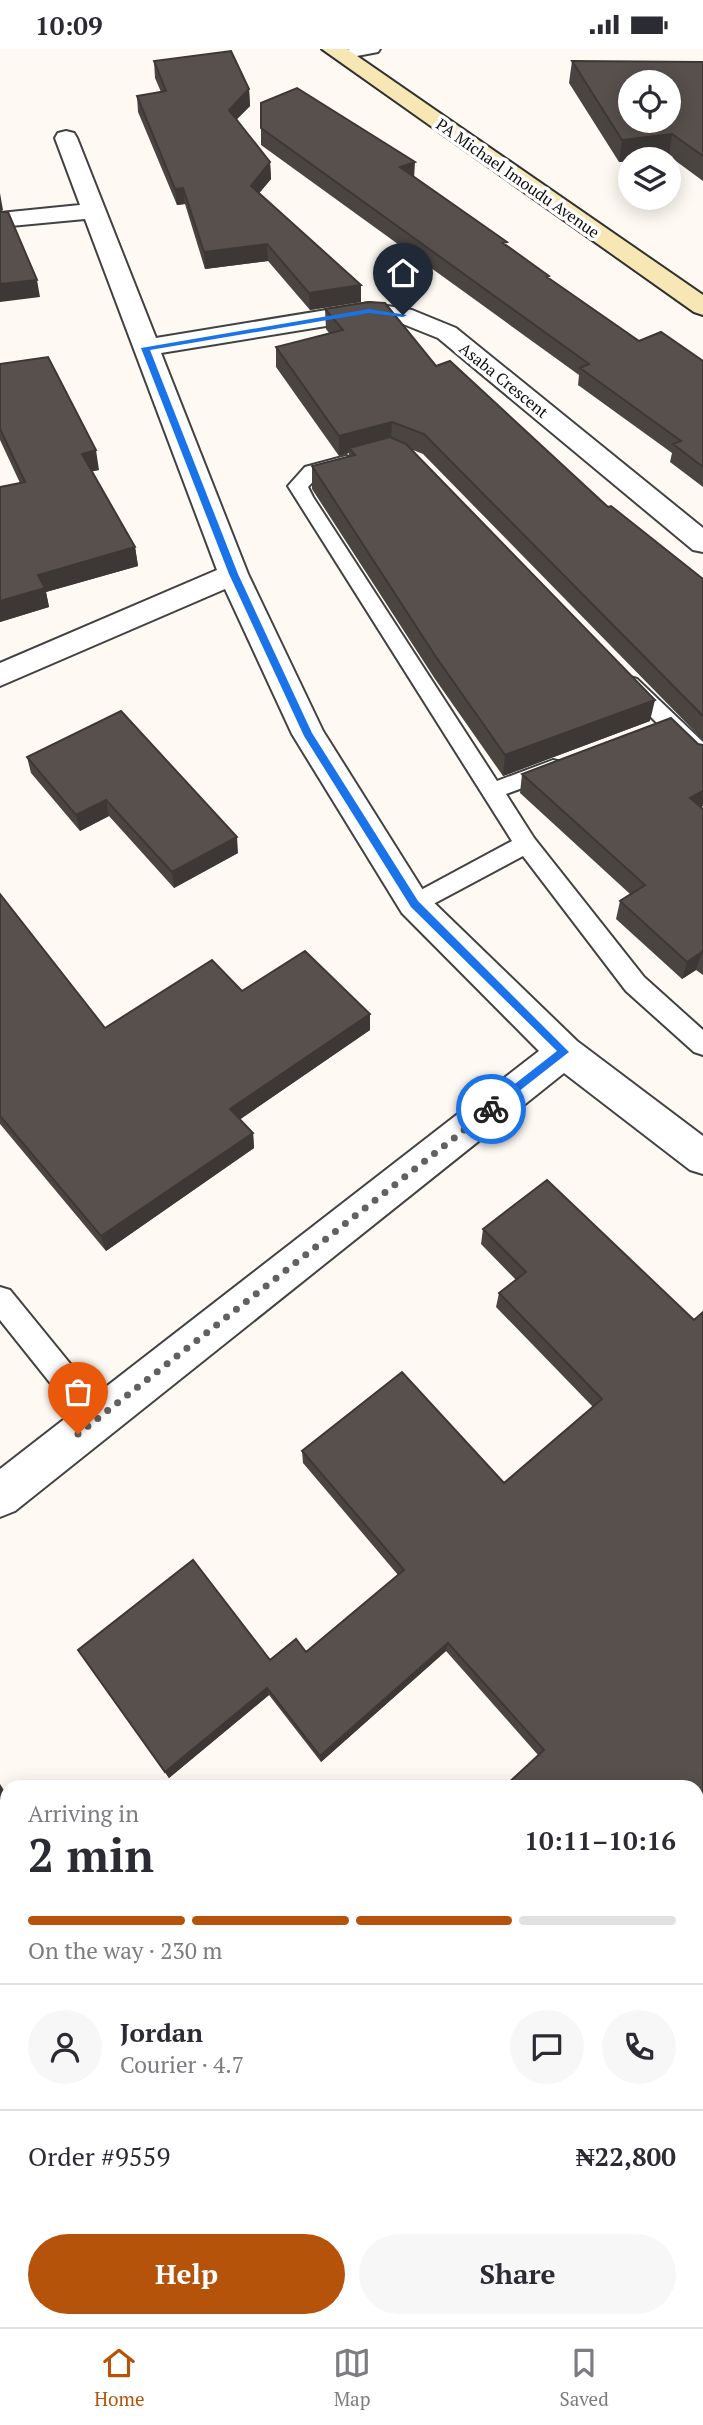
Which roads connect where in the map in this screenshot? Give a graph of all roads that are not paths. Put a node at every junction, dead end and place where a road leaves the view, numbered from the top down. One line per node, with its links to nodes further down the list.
1 (373, 49): 2 (lane)
2 (337, 52): 6 (street, PA Michael Imoudu Avenue)
3 (66, 138): 4 (street)
4 (92, 211): 5 (street); 7 (street)
5 (0, 220)
6 (703, 307)
7 (145, 348): 9 (street, Asaba Crescent); 10 (street)
8 (370, 455): 17 (lane)
9 (703, 543)
10 (233, 574): 12 (street); 19 (street)
11 (613, 666): 13 (lane)
12 (0, 675)
13 (670, 725): 14 (lane); 15 (lane)
14 (644, 734)
15 (703, 755)
16 (568, 762): 17 (lane)
17 (492, 791): 18 (lane)
18 (526, 844): 19 (lane); 20 (lane)
19 (414, 904): 21 (street)
20 (696, 1030)
21 (564, 1052): 22 (street); 24 (street)
22 (703, 1158)
23 (0, 1299): 24 (lane)
24 (97, 1419): 25 (street)
25 (0, 1496)

